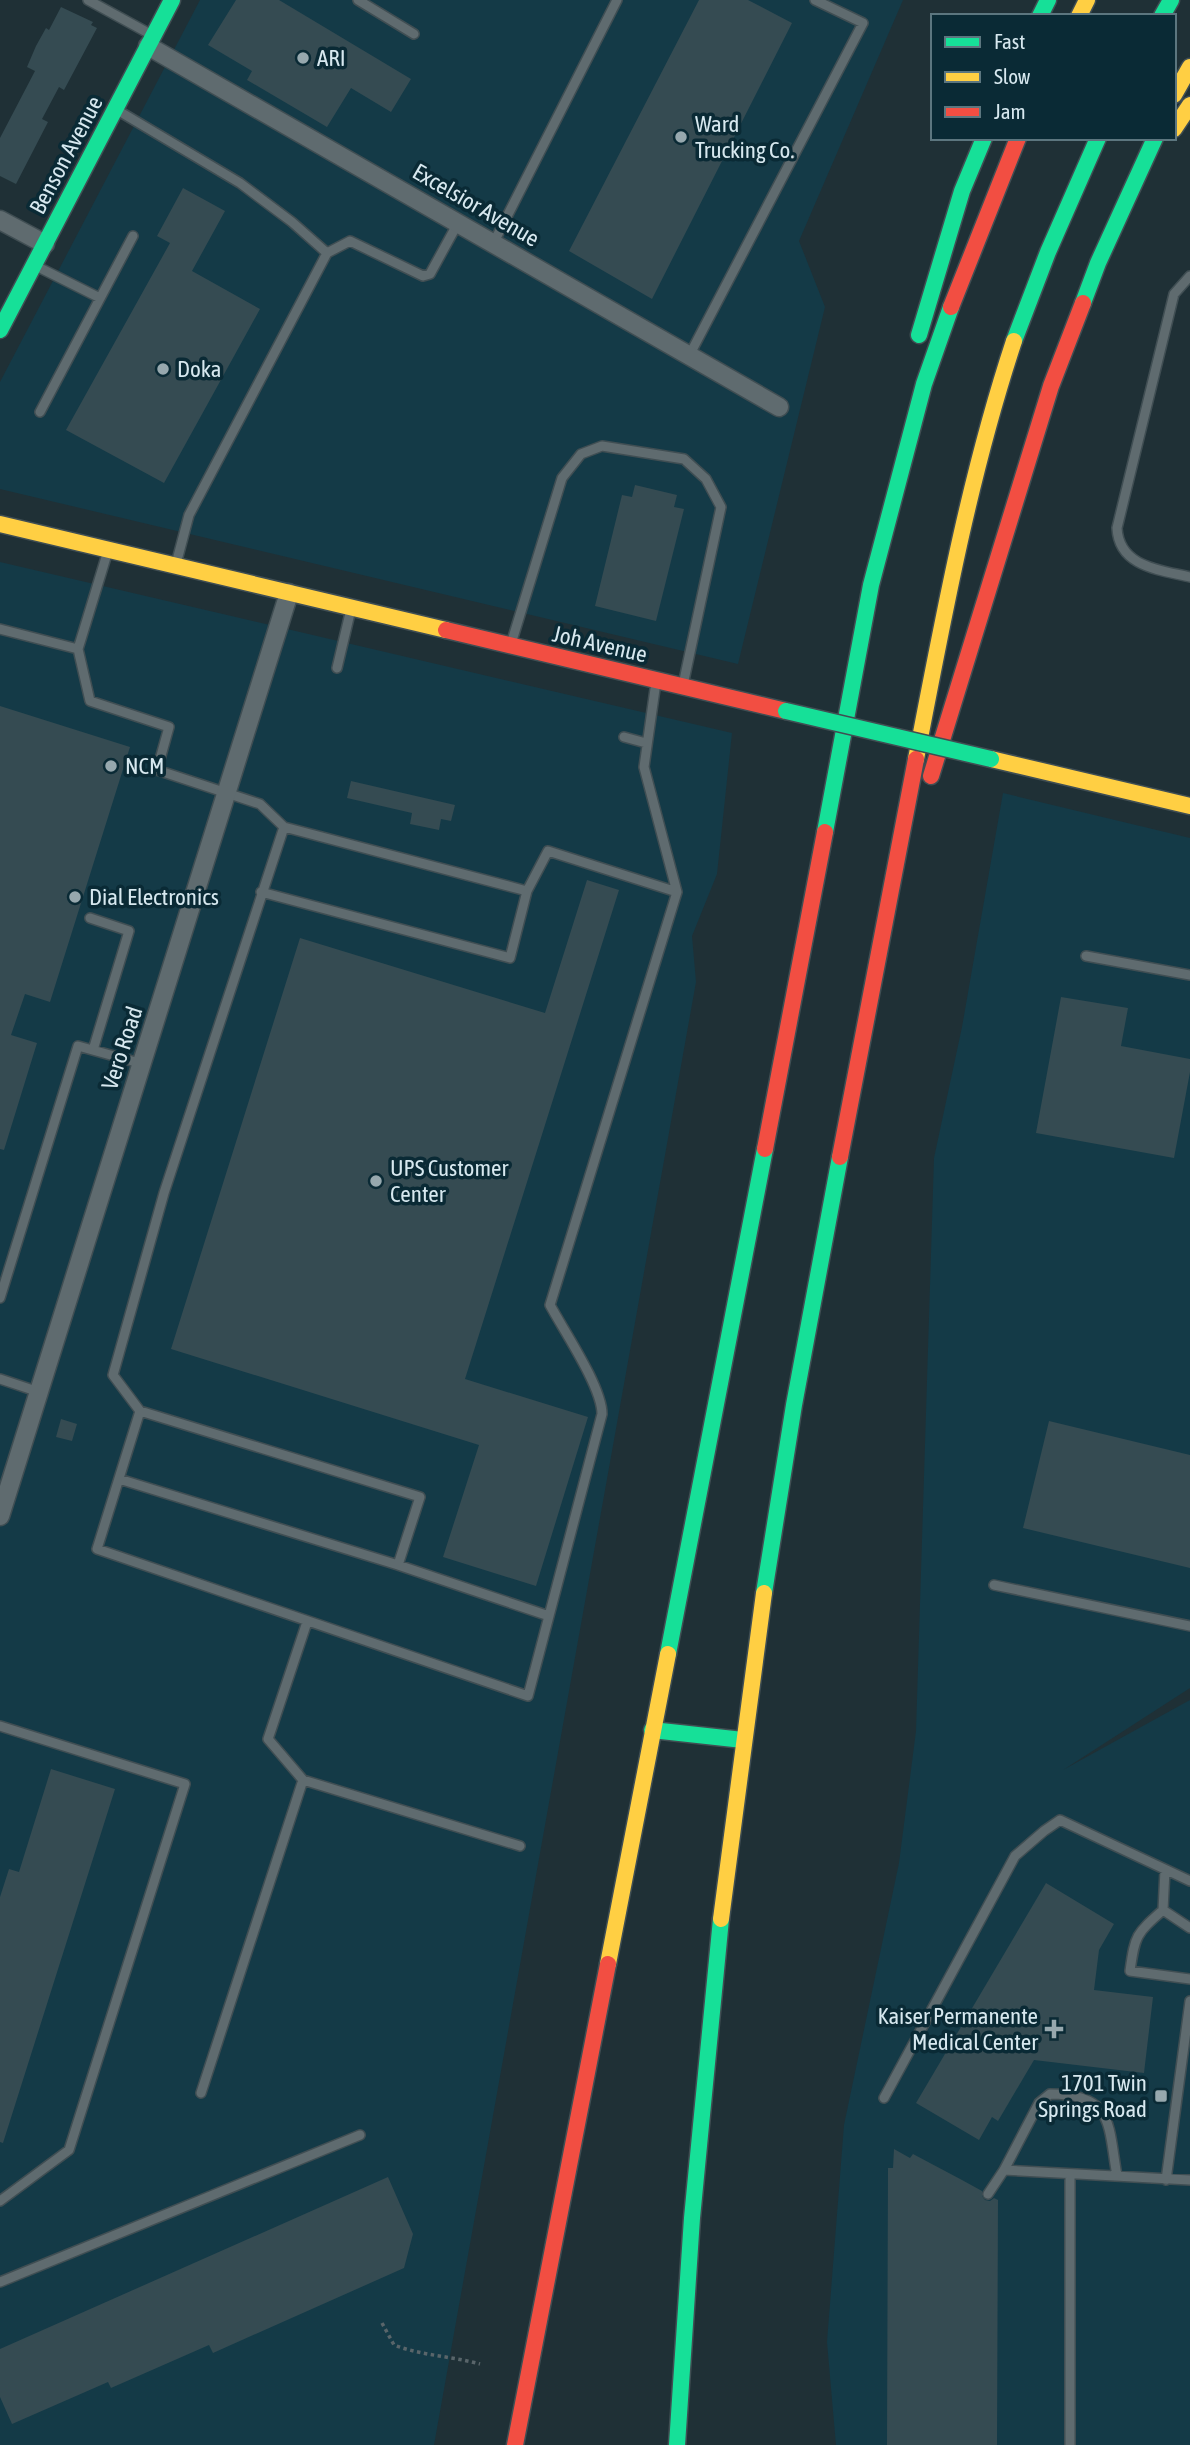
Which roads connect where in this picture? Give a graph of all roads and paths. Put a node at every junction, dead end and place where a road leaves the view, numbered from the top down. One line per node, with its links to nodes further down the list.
1 (88, 0): 7 (lane)
2 (172, 0): 7 (main road, Benson Avenue)
3 (358, 0): 6 (lane)
4 (617, 0): 22 (lane)
5 (816, 0): 30 (lane)
6 (415, 34)
7 (151, 41): 11 (main road, Benson Avenue); 19 (street, Excelsior Avenue)
8 (1190, 67): 9 (main road)
9 (1176, 92)
10 (1190, 105): 12 (main road)
11 (116, 109): 21 (main road, Benson Avenue); 23 (lane)
12 (1176, 126)
13 (983, 140): 29 (main road)
14 (1017, 140): 48 (main road)
15 (1097, 140): 56 (main road)
16 (1154, 140): 24 (main road)
17 (1167, 140): 24 (main road)
18 (0, 220): 21 (street)
19 (458, 223): 22 (street, Excelsior Avenue); 23 (lane)
20 (133, 236): 27 (lane)
21 (45, 244): 25 (main road, Benson Avenue)
22 (493, 244): 30 (street, Excelsior Avenue)
23 (327, 253): 36 (lane)
24 (1098, 263): 56 (main road)
25 (34, 265): 27 (lane); 28 (main road, Benson Avenue)
26 (1190, 276): 37 (lane)
27 (100, 298): 32 (lane)
28 (0, 330)
29 (914, 353)
30 (689, 356): 31 (street, Excelsior Avenue)
31 (779, 407)
32 (40, 412)
33 (891, 446): 48 (main road)
34 (0, 524): 35 (main road, Joh Avenue)
35 (108, 550): 36 (main road, Joh Avenue); 42 (lane)
36 (176, 566): 38 (main road, Joh Avenue)
37 (1190, 577)
38 (289, 593): 39 (main road, Joh Avenue); 49 (street, Vero Road)
39 (351, 608): 41 (main road, Joh Avenue); 43 (lane)
40 (0, 629): 42 (lane)
41 (511, 646): 44 (main road, Joh Avenue); 45 (lane)
42 (78, 649): 49 (lane)
43 (337, 668)
44 (657, 680): 45 (main road, Joh Avenue); 47 (lane)
45 (682, 687): 50 (main road, Joh Avenue, bridge)
46 (624, 737): 47 (lane)
47 (646, 743): 54 (lane)
48 (832, 787): 73 (main road)
49 (228, 793): 51 (lane); 60 (street, Vero Road)
50 (1190, 806)
51 (284, 827): 52 (lane); 53 (lane)
52 (527, 891): 53 (lane); 54 (lane)
53 (261, 892): 64 (lane)
54 (677, 892): 69 (lane)
55 (90, 918): 59 (lane)
56 (879, 952): 74 (main road)
57 (1086, 956): 58 (lane)
58 (1190, 975)
59 (93, 1050): 60 (lane); 61 (lane)
60 (143, 1063): 63 (street, Vero Road)
61 (0, 1298)
62 (0, 1379): 63 (lane)
63 (39, 1392): 66 (street, Vero Road)
64 (140, 1411): 65 (lane); 67 (lane)
65 (119, 1479): 67 (lane); 70 (lane)
66 (0, 1516)
67 (398, 1565): 69 (lane)
68 (994, 1585): 71 (lane)
69 (549, 1616): 70 (lane)
70 (307, 1622): 75 (lane)
71 (1190, 1626)
72 (0, 1726): 92 (lane)
73 (652, 1730): 74 (main road); 96 (main road)
74 (743, 1740): 97 (main road)
75 (303, 1780): 76 (lane); 83 (lane)
76 (520, 1846)
77 (1165, 1870): 78 (lane); 79 (lane); 84 (lane)
78 (1190, 1881)
79 (1163, 1910): 80 (lane); 81 (lane)
80 (1190, 1928)
81 (1190, 1979)
82 (1190, 2001): 89 (lane)
83 (201, 2093)
84 (884, 2098)
85 (360, 2135): 93 (lane)
86 (1004, 2170): 87 (lane); 88 (lane); 91 (lane)
87 (1070, 2174): 88 (lane); 98 (lane)
88 (1118, 2176): 89 (lane)
89 (1166, 2180): 90 (lane)
90 (1190, 2180)
91 (988, 2194)
92 (0, 2201)
93 (0, 2281)
94 (382, 2323): 95 (path)
95 (480, 2364)
96 (515, 2445)
97 (677, 2445)
98 (1070, 2445)

